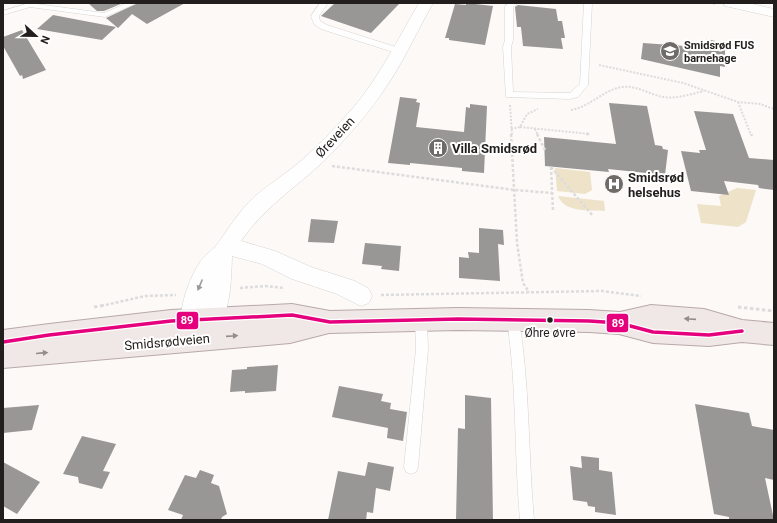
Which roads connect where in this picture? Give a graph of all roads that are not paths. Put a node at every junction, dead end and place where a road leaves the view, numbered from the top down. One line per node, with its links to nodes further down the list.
1 (133, 3): 7 (lane)
2 (324, 3): 9 (lane)
3 (426, 3): 9 (street, Øreveien)
4 (514, 3): 5 (lane)
5 (588, 3)
6 (730, 3): 8 (street)
7 (3, 13)
8 (774, 13)
9 (399, 51): 10 (street, Øreveien)
10 (224, 250): 11 (street); 14 (street)
11 (361, 296)
12 (421, 320): 13 (main road, Smidsrødveien); 14 (main road, Smidsrødveien); 18 (lane)
13 (513, 320): 15 (main road, Smidsrødveien); 19 (lane)
14 (199, 326): 16 (main road, Smidsrødveien); 17 (main road, Smidsrødveien, one-way to 14)
15 (774, 334)
16 (3, 342)
17 (3, 356)
18 (411, 468)
19 (527, 520)

